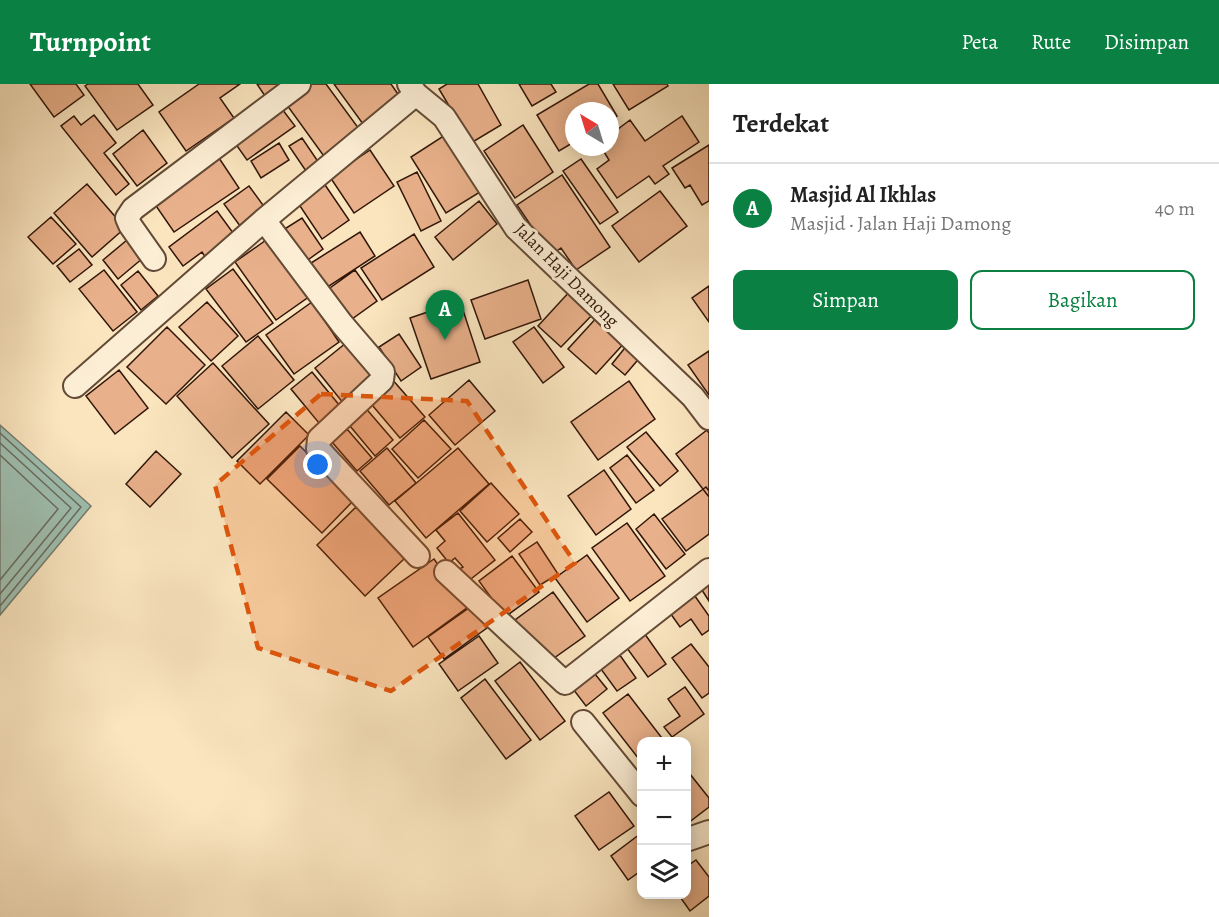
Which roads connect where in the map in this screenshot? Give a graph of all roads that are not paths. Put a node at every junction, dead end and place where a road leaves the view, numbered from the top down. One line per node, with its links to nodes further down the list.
1 (299, 84): 4 (street)
2 (412, 89): 3 (street); 6 (street, Jalan Haji Damong)
3 (264, 220): 5 (street); 7 (street)
4 (154, 259)
5 (75, 386)
6 (709, 418)
7 (418, 556)
8 (709, 570): 9 (street)
9 (446, 572)
10 (584, 722): 11 (street)
11 (639, 791)
12 (709, 832): 13 (street)
13 (691, 839)

